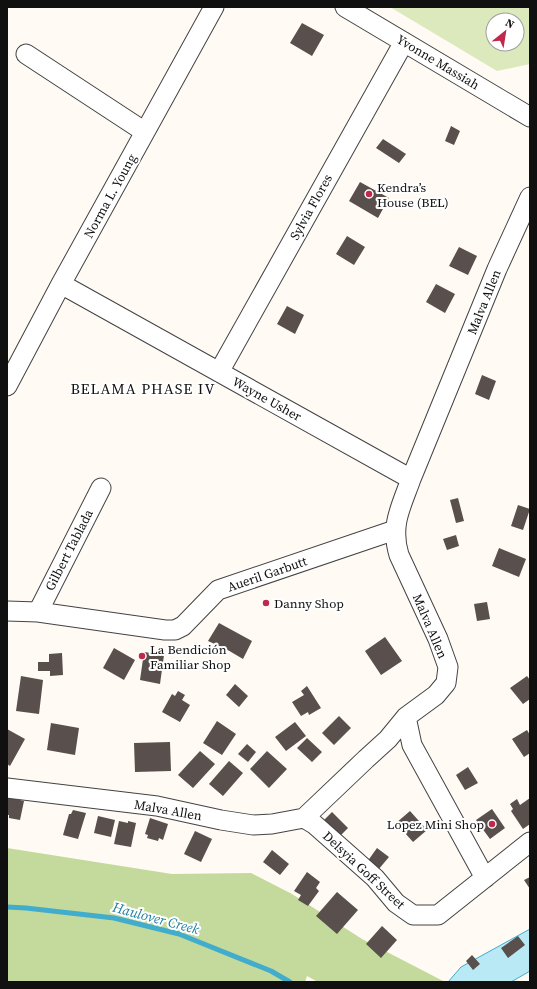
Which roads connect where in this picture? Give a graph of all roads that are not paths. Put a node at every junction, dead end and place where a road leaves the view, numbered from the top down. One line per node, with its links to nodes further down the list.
1 (214, 7): 6 (street, Norma L. Young)
2 (345, 7): 3 (street, Yvonne Massiah)
3 (404, 42): 5 (street, Yvonne Massiah); 9 (street, Sylvia Flores)
4 (26, 54): 6 (street)
5 (530, 117)
6 (145, 132): 8 (street, Norma L. Young)
7 (530, 197): 11 (street, Malva Allen)
8 (61, 284): 9 (street, Wayne Usher); 10 (street, Norma L. Young)
9 (219, 372): 11 (street, Wayne Usher)
10 (7, 386)
11 (411, 479): 13 (street, Malva Allen)
12 (101, 488): 15 (street, Gilbert Tablada)
13 (395, 530): 15 (street, Aueril Garbutt); 16 (street, Malva Allen)
14 (7, 611): 15 (street, Aueril Garbutt)
15 (38, 612)
16 (406, 717): 18 (street, Malva Allen); 20 (street)
17 (7, 788): 18 (street, Malva Allen)
18 (304, 818): 20 (street, Delsyia Goff Street)
19 (530, 842): 20 (street, Delsyia Goff Street)
20 (484, 878)

